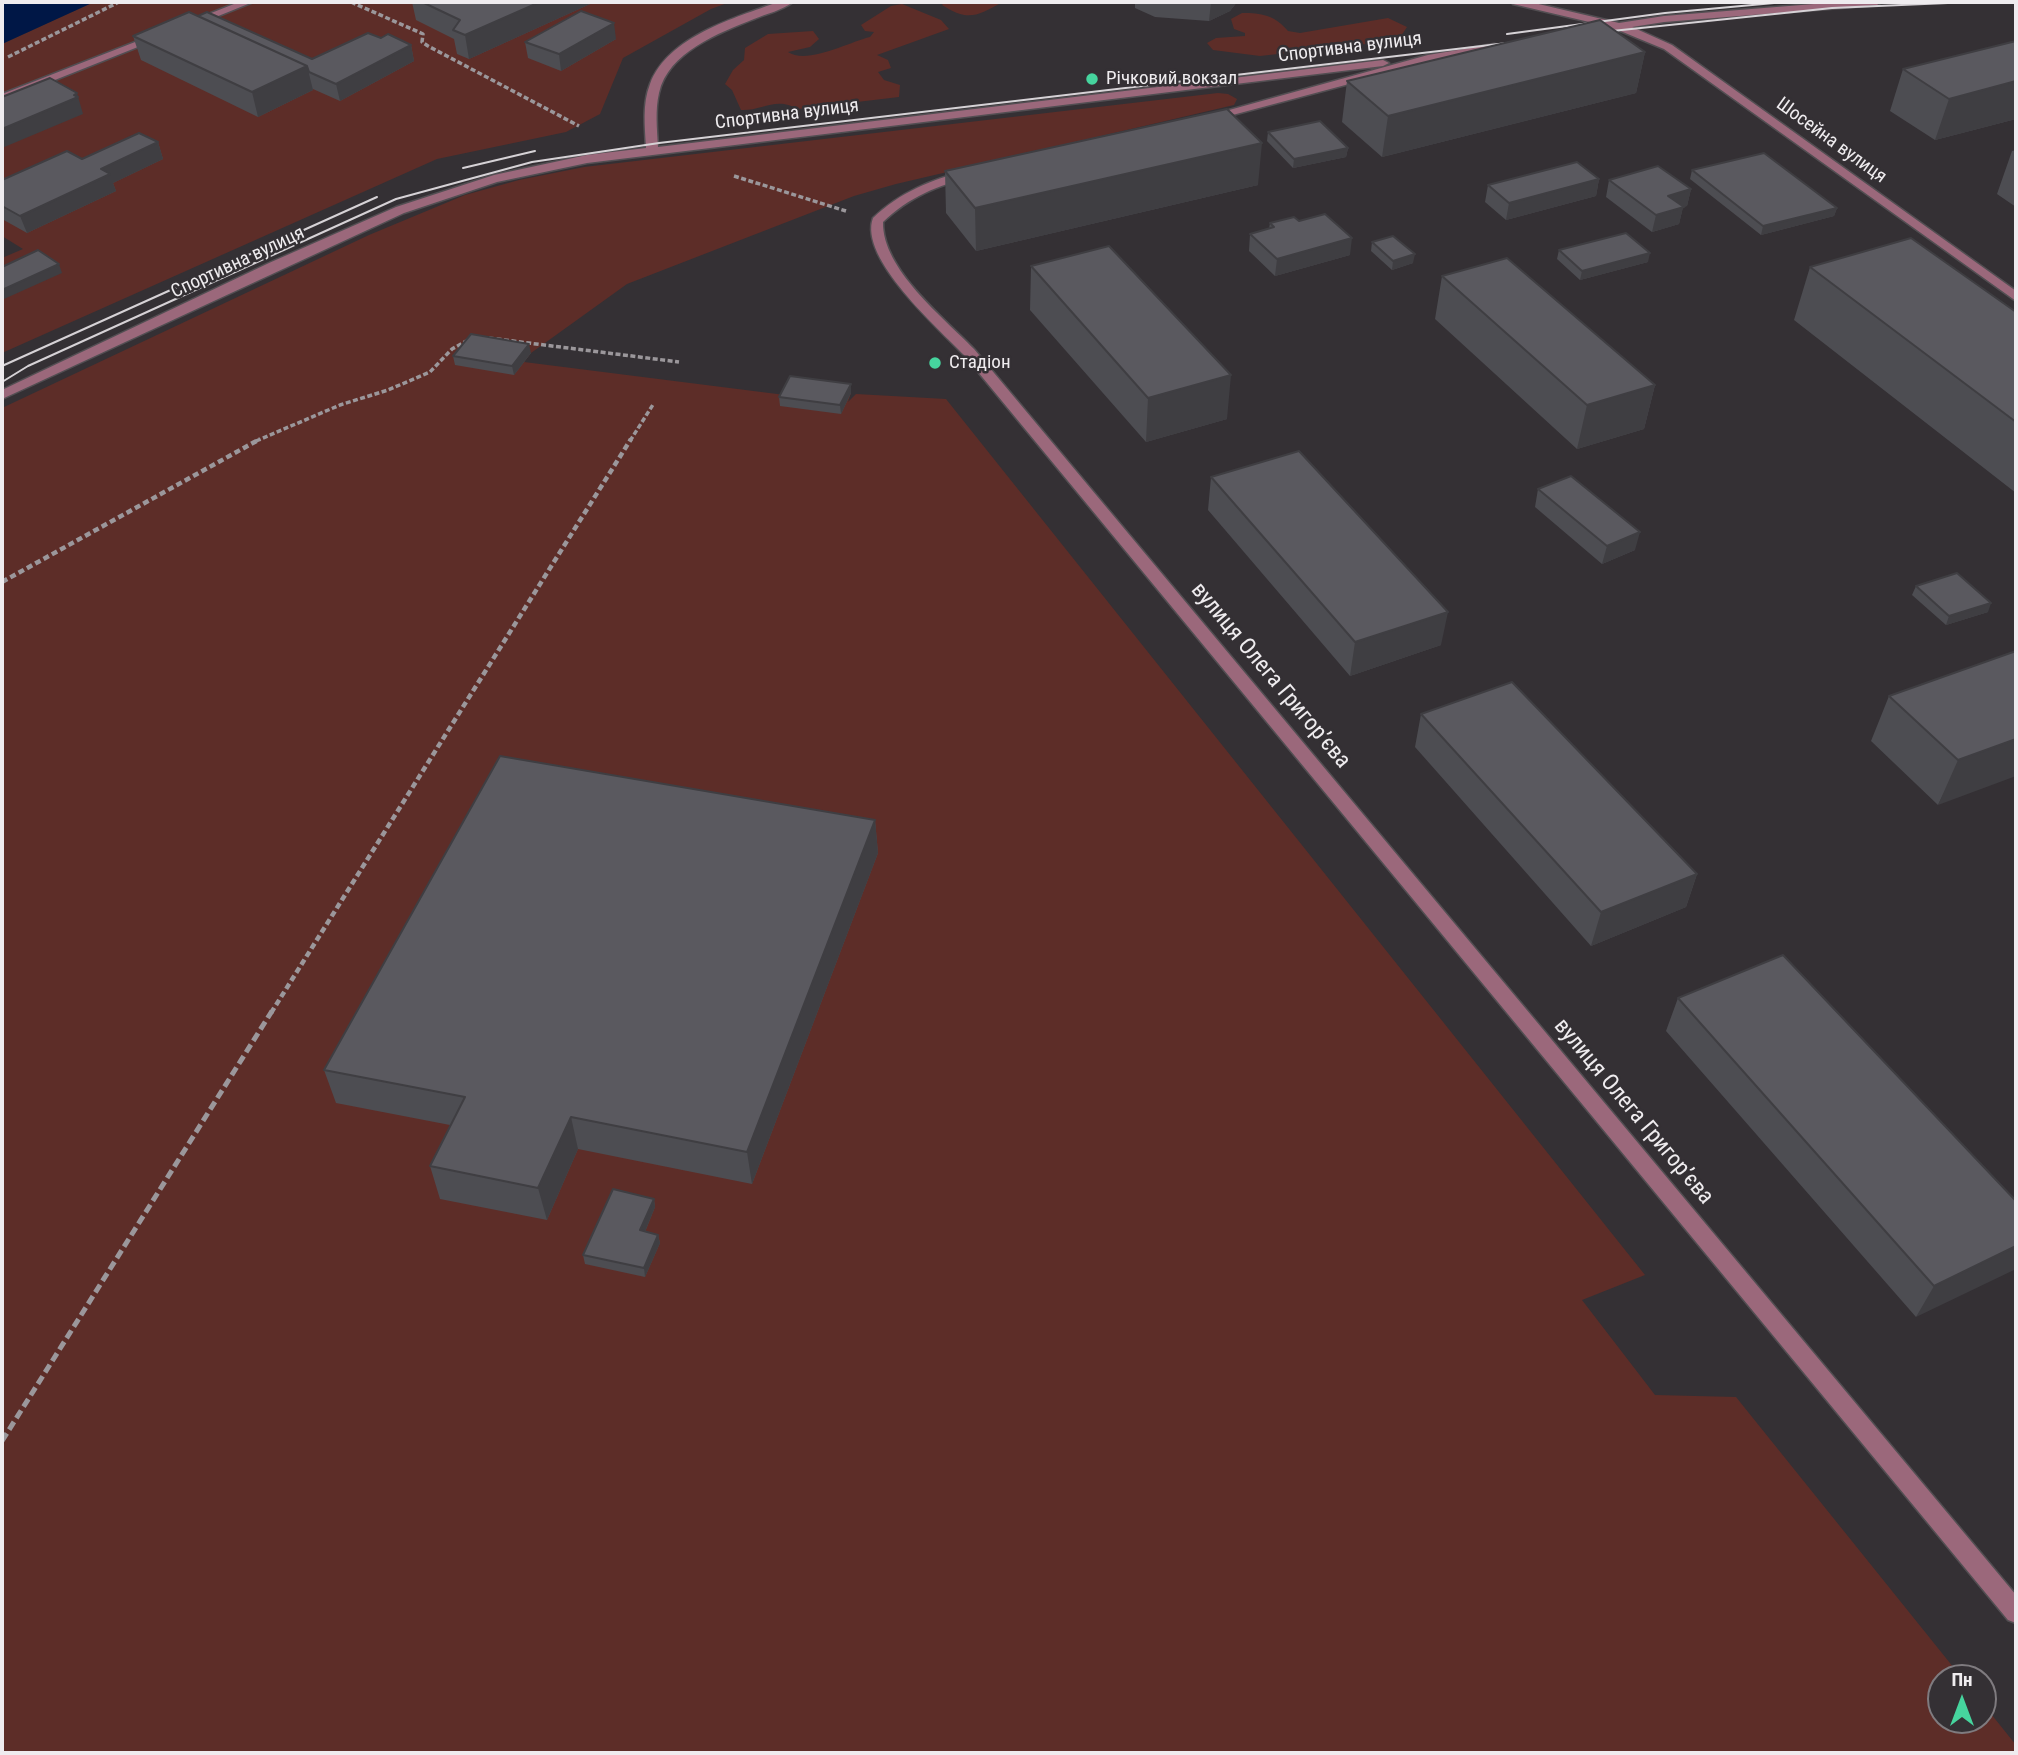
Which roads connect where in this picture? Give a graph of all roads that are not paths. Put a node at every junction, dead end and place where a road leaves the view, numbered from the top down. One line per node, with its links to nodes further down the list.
1 (248, 2): 9 (street)
2 (788, 2): 11 (street)
3 (1517, 2): 5 (street)
4 (1877, 2): 5 (street)
5 (1619, 26): 6 (street); 13 (street, Шосейна вулиця)
6 (1570, 34)
7 (1506, 45): 8 (street, Спортивна вулиця)
8 (1440, 56): 10 (street); 11 (street, Спортивна вулиця)
9 (2, 98)
10 (1195, 121)
11 (652, 151): 14 (street, Спортивна вулиця)
12 (978, 171): 15 (street, вулиця Олега Григорʼєва)
13 (2016, 298)
14 (2, 395)
15 (2016, 1612)

